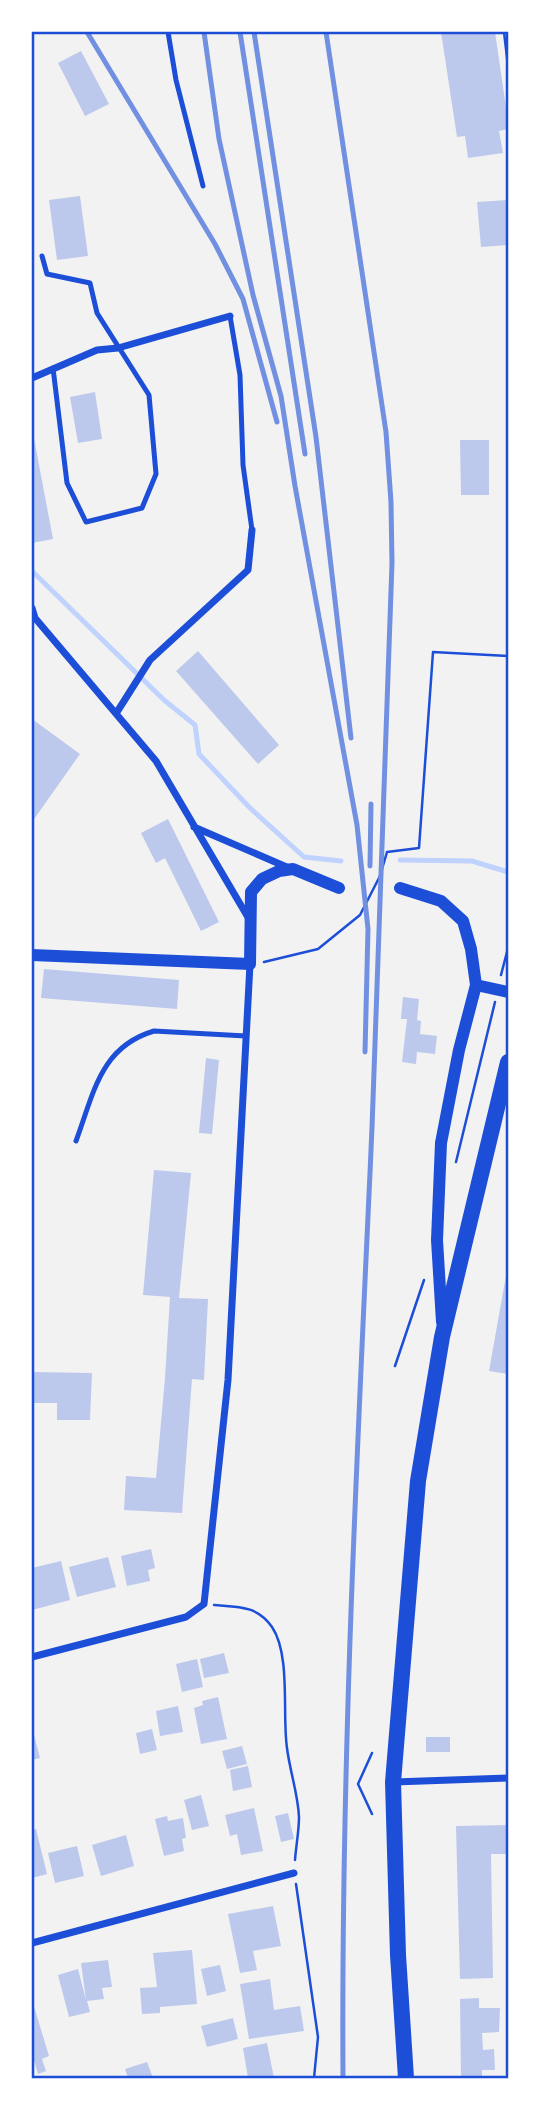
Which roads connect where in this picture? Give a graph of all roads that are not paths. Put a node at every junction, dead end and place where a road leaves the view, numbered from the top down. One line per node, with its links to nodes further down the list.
1 (168, 32): 2 (lane)
2 (203, 186)
3 (42, 256): 5 (lane)
4 (230, 316): 5 (street); 8 (lane)
5 (118, 348): 6 (street); 6 (lane)
6 (53, 368): 7 (street)
7 (32, 377)
8 (251, 530): 11 (street)
9 (32, 608): 10 (street)
10 (33, 616): 11 (street)
11 (117, 712): 12 (street)
12 (193, 827): 13 (street); 16 (street)
13 (293, 869): 14 (street); 16 (street)
14 (339, 888)
15 (400, 888): 19 (street)
16 (251, 922): 18 (street)
17 (32, 955): 18 (street)
18 (250, 964): 21 (street)
19 (476, 985): 20 (street); 24 (street)
20 (509, 992)
21 (246, 1036): 23 (lane); 25 (street)
22 (509, 1062): 24 (highway)
23 (76, 1140)
24 (442, 1337): 27 (highway)
25 (32, 1657)
26 (509, 1778): 27 (street)
27 (393, 1782): 30 (highway)
28 (294, 1873): 29 (street)
29 (32, 1943)
30 (406, 2078)

